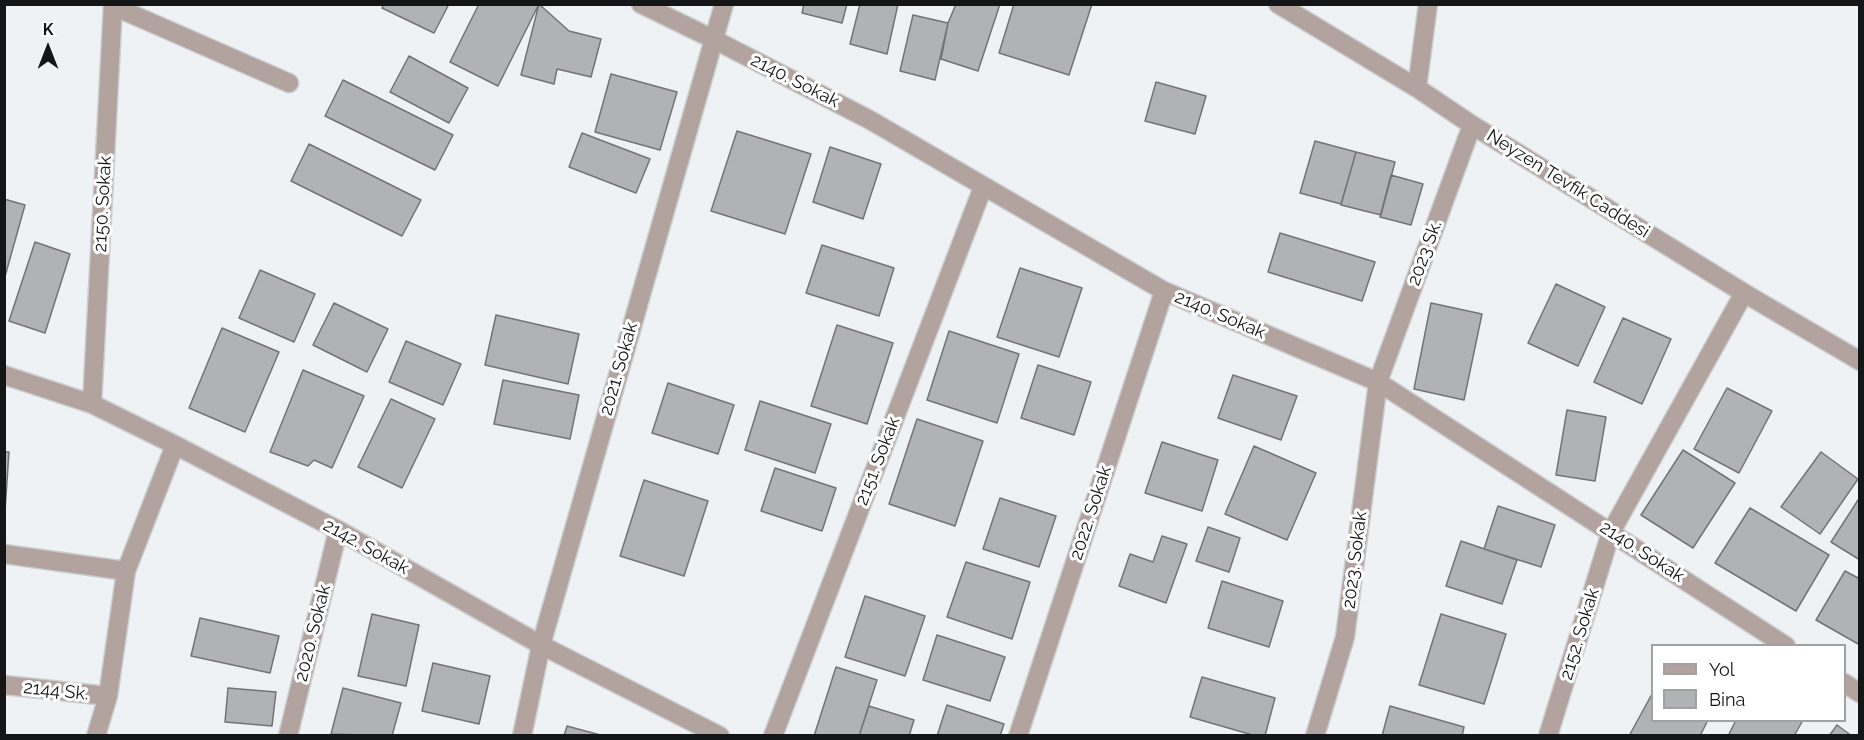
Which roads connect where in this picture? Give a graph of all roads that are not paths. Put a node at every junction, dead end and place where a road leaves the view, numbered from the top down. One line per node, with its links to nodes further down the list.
1 (641, 4): 6 (street, 2140. Sokak)
2 (724, 4): 6 (street, 2021. Sokak)
3 (1278, 4): 8 (street, Neyzen Tevfik Caddesi)
4 (1428, 4): 8 (street)
5 (113, 5): 7 (street); 16 (street, 2150. Sokak)
6 (713, 39): 10 (street, 2140. Sokak); 23 (street, 2021. Sokak)
7 (290, 83)
8 (1417, 88): 9 (street, Neyzen Tevfik Caddesi)
9 (1472, 125): 12 (street, Neyzen Tevfik Caddesi); 15 (street, 2023 Sk.)
10 (983, 187): 11 (street, 2140. Sokak); 32 (street, 2151. Sokak)
11 (1164, 291): 15 (street, 2140. Sokak); 33 (street, 2022. Sokak)
12 (1744, 293): 13 (street, Neyzen Tevfik Caddesi); 19 (street, 2152. Sokak)
13 (1860, 361)
14 (4, 375): 16 (street, 2142. Sokak)
15 (1378, 382): 19 (street, 2140. Sokak); 34 (street, 2023. Sokak)
16 (92, 404): 17 (street, 2142. Sokak)
17 (175, 445): 18 (street, 2142. Sokak); 21 (street)
18 (338, 530): 23 (street, 2142. Sokak); 29 (street, 2020. Sokak)
19 (1611, 532): 22 (street, 2140. Sokak); 35 (street, 2152. Sokak)
20 (4, 554): 21 (street)
21 (126, 571): 27 (street)
22 (1784, 644)
23 (541, 645): 30 (street, 2021. Sokak); 31 (street, 2142. Sokak)
24 (1846, 684): 26 (street)
25 (4, 685): 27 (street, 2144 Sk.)
26 (1860, 693)
27 (108, 696): 28 (street)
28 (96, 735)
29 (288, 735)
30 (522, 735)
31 (720, 735)
32 (773, 735)
33 (1018, 735)
34 (1315, 735)
35 (1548, 735)

